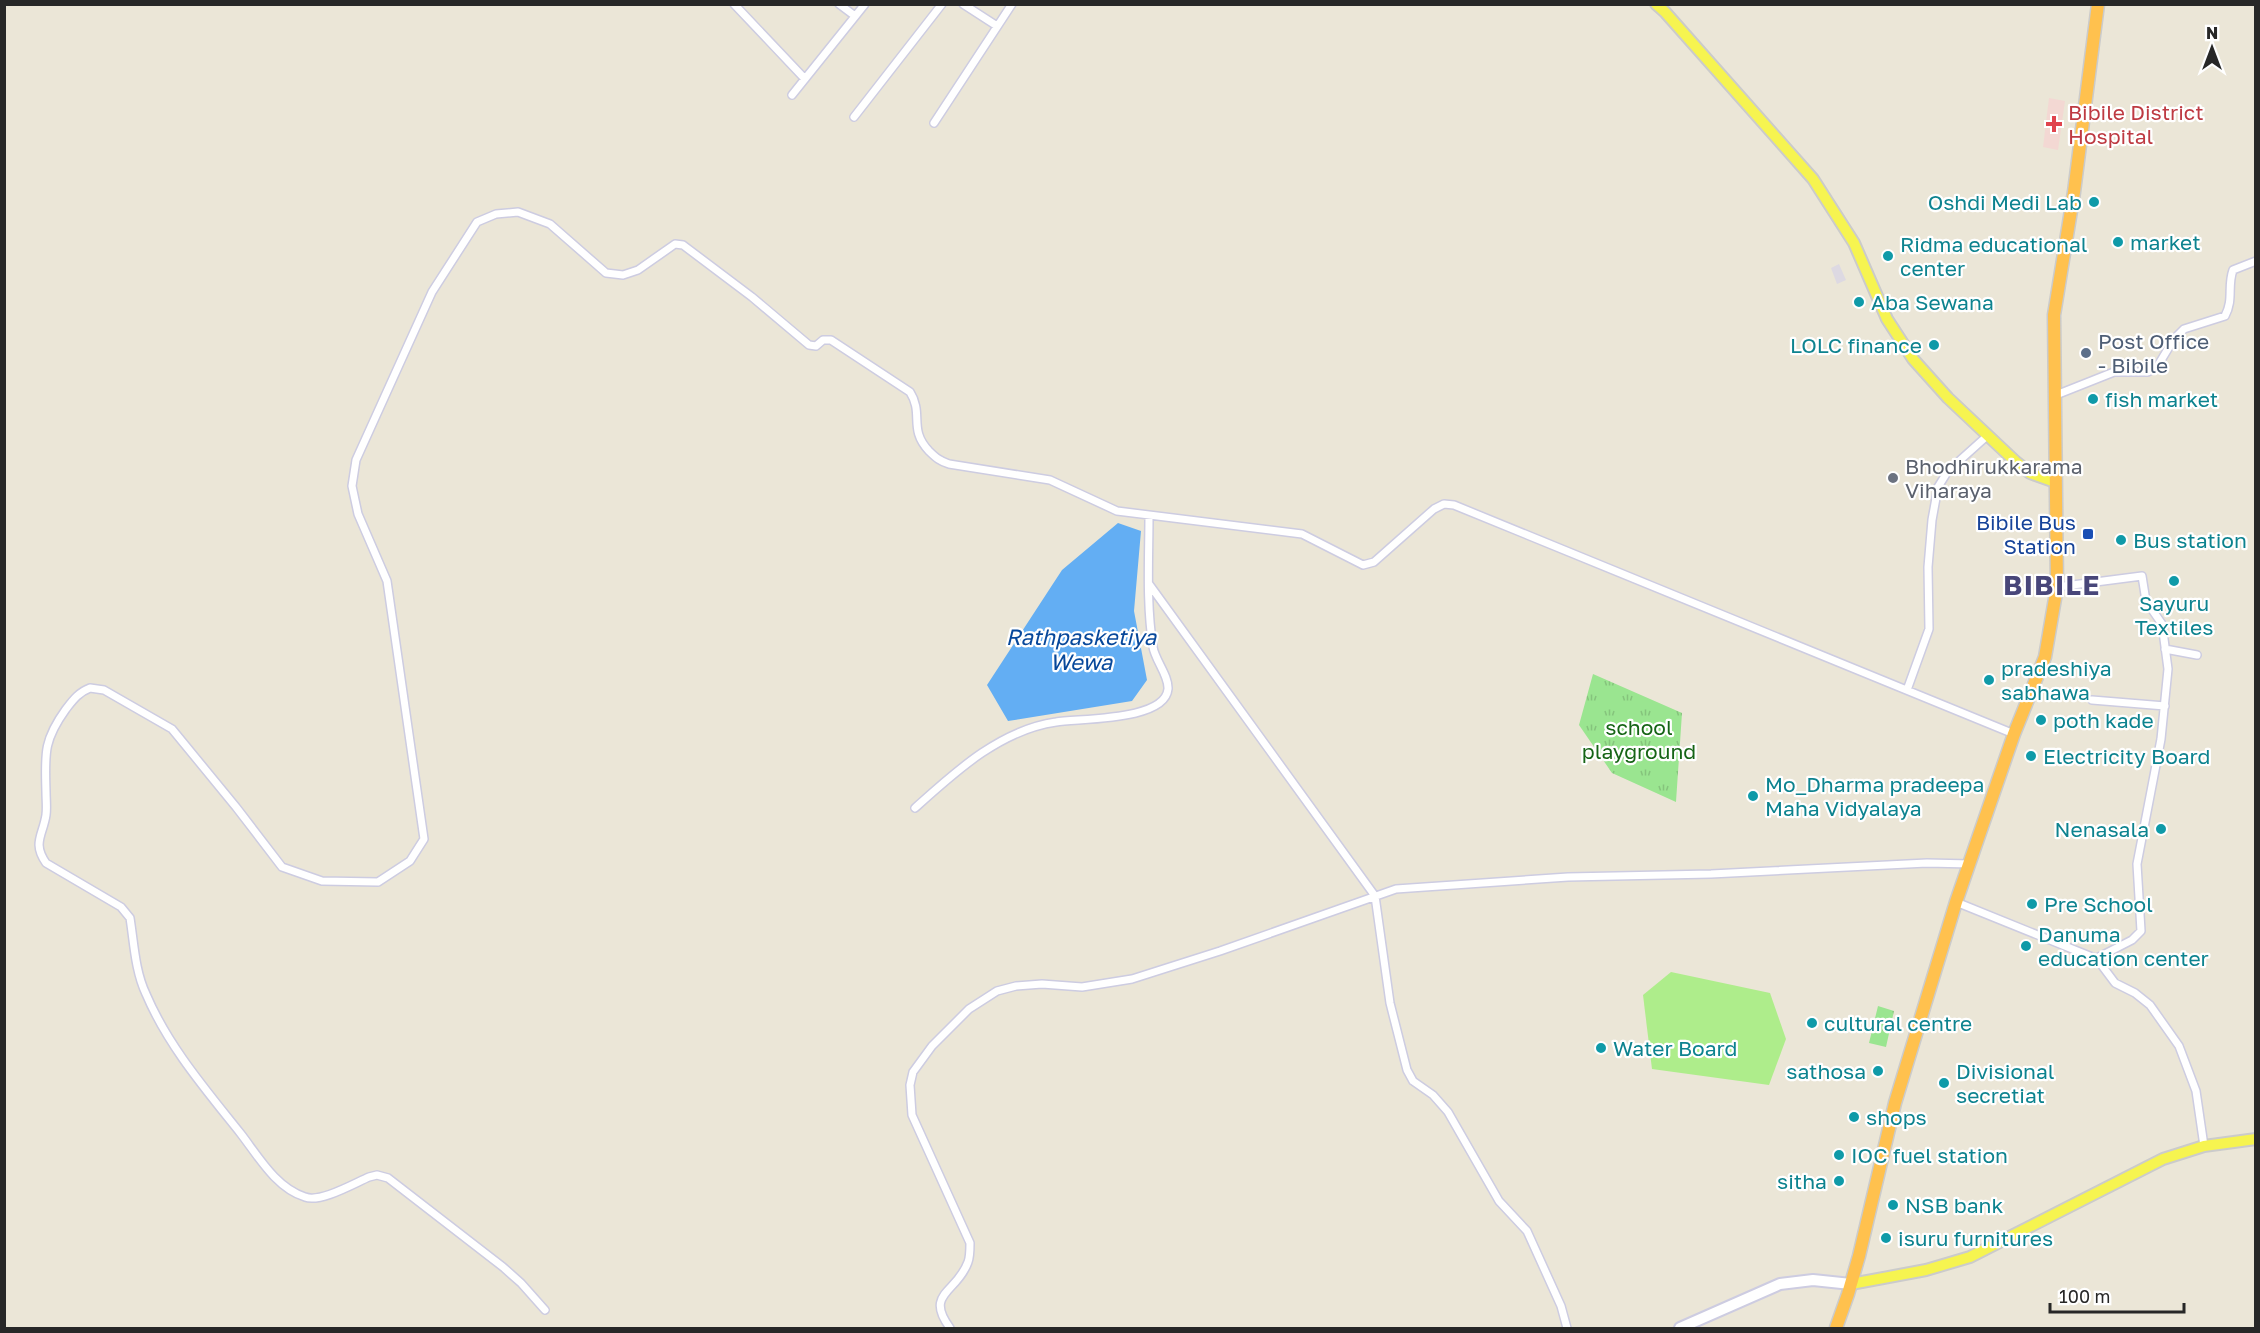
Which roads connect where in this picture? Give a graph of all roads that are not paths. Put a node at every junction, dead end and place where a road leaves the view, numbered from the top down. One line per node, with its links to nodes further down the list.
1 (734, 4): 11 (street)
2 (839, 4): 9 (street)
3 (865, 4): 9 (street)
4 (942, 4): 13 (street)
5 (963, 4): 10 (street)
6 (1012, 4): 10 (street)
7 (1656, 4): 17 (main road)
8 (2098, 4): 16 (highway)
9 (855, 16): 11 (street)
10 (997, 26): 14 (street)
11 (805, 79): 12 (street)
12 (792, 95)
13 (854, 117)
14 (934, 123)
15 (2256, 261): 16 (street)
16 (2056, 395): 18 (highway)
17 (1987, 436): 18 (main road); 24 (street)
18 (2055, 482): 21 (highway)
19 (1149, 515): 20 (street); 24 (street); 36 (street)
20 (1149, 584): 28 (street); 30 (street)
21 (2057, 587): 22 (street); 27 (highway)
22 (2165, 649): 23 (street); 26 (street)
23 (2197, 655)
24 (1907, 690): 27 (street)
25 (2092, 700): 26 (street)
26 (2165, 706): 32 (street)
27 (2014, 734): 29 (highway)
28 (915, 808)
29 (1971, 864): 30 (street); 31 (highway)
30 (1374, 895): 37 (street); 38 (street)
31 (1956, 902): 32 (street); 35 (highway)
32 (2095, 959): 34 (street)
33 (2256, 1139): 34 (main road)
34 (2204, 1146): 35 (main road)
35 (1851, 1284): 39 (street); 40 (highway)
36 (545, 1310)
37 (950, 1329)
38 (1567, 1329)
39 (1680, 1329)
40 (1836, 1329)

